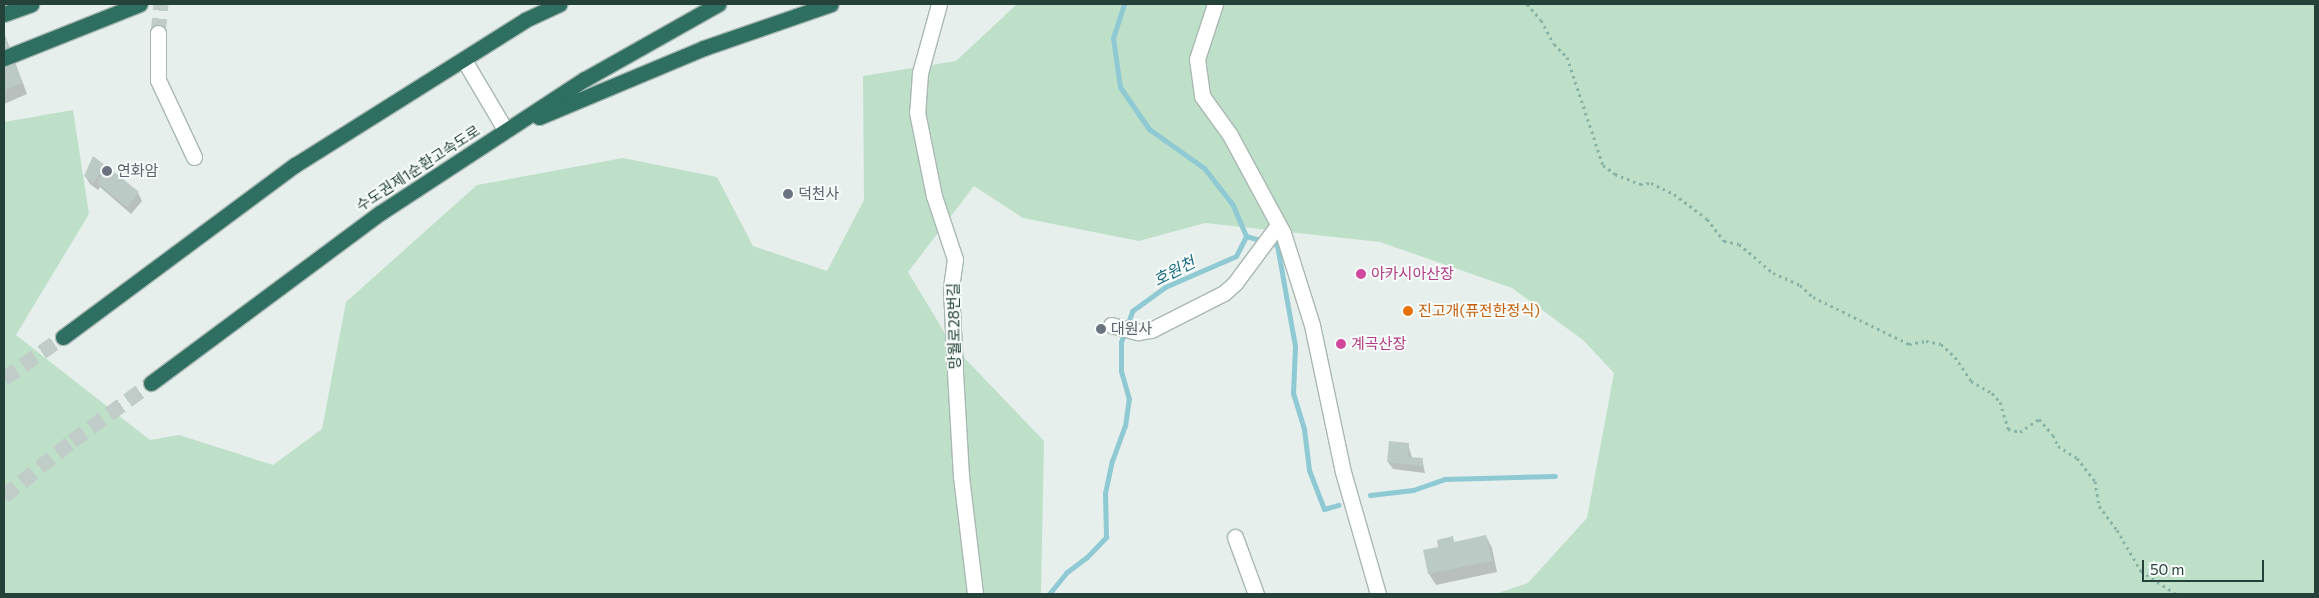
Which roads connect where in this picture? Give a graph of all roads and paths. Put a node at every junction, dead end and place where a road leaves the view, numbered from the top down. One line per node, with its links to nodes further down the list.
1 (31, 4): 9 (highway)
2 (140, 4): 11 (highway)
3 (560, 4): 12 (highway)
4 (831, 4): 13 (highway)
5 (939, 4): 20 (street, 망월로28번길)
6 (1215, 4): 15 (street)
7 (1526, 4): 23 (path)
8 (714, 6): 13 (highway, 수도권제1순환고속도로)
9 (4, 14)
10 (158, 33): 14 (street)
11 (4, 58)
12 (464, 60): 13 (street); 17 (highway)
13 (506, 131): 18 (highway, 수도권제1순환고속도로)
14 (194, 157)
15 (1278, 225): 16 (street); 22 (street)
16 (1111, 325)
17 (62, 337)
18 (151, 383)
19 (1235, 537): 21 (street)
20 (975, 594)
21 (1256, 594)
22 (1378, 594)
23 (2176, 594)

